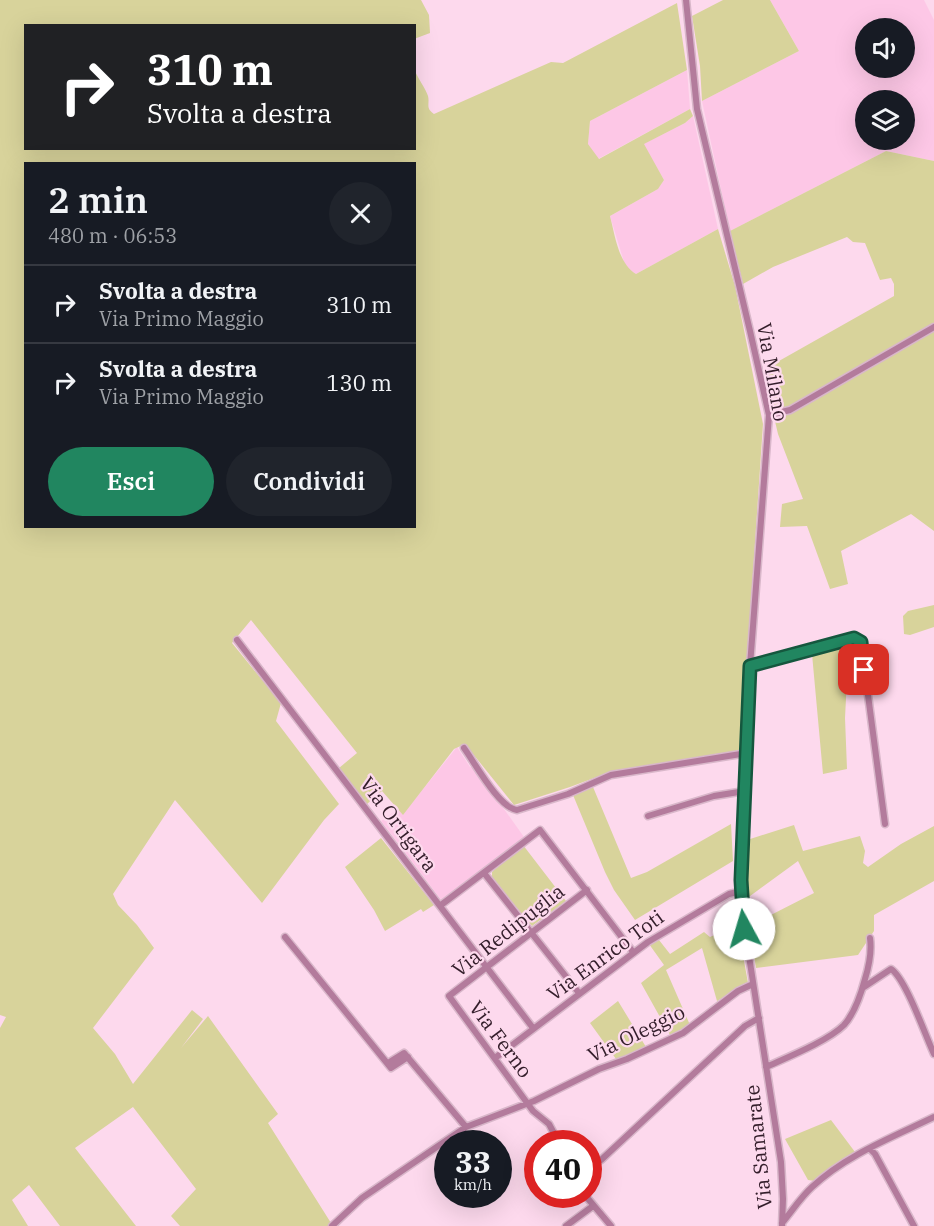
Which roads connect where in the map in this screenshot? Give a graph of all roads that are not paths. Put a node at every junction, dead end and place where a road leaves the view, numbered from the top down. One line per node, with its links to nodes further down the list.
1 (686, 0): 3 (street, Via Milano)
2 (934, 327): 3 (street)
3 (769, 415): 5 (street, Via Milano)
4 (237, 640): 15 (street, Via Ortigara)
5 (750, 666): 7 (street, Via Milano); 10 (street)
6 (464, 748): 7 (street)
7 (747, 753): 8 (street, Via Milano)
8 (745, 791): 9 (street); 13 (street, Via Milano)
9 (648, 816)
10 (885, 824)
11 (484, 873): 12 (street); 15 (street); 16 (street)
12 (586, 890): 16 (street, Via Redipuglia); 19 (street)
13 (741, 891): 14 (street, Via Milano); 19 (street, Via Enrico Toti)
14 (742, 904): 21 (street, Via Samarate)
15 (441, 905): 20 (street, Via Ortigara)
16 (532, 932): 20 (street, Via Redipuglia); 23 (street)
17 (285, 937): 32 (street)
18 (870, 938): 22 (street, Via Samarate)
19 (633, 952): 23 (street, Via Enrico Toti)
20 (487, 966): 24 (street, Via Redipuglia); 26 (street, Via Ortigara)
21 (753, 984): 25 (street, Via Samarate); 30 (street, Via Oleggio)
22 (863, 987): 27 (street); 29 (street, Via Samarate)
23 (579, 993): 26 (street, Via Enrico Toti)
24 (449, 996): 28 (street, Via Ferno)
25 (759, 1018): 29 (street, Via Samarate); 35 (street)
26 (533, 1028): 28 (street, Via Enrico Toti)
27 (934, 1054)
28 (495, 1058): 30 (street, Via Ferno)
29 (766, 1067): 38 (street, Via Samarate)
30 (528, 1102): 32 (street, Via Oleggio); 33 (street, Via Ferno)
31 (934, 1117): 34 (street, Via Samarate)
32 (466, 1127): 39 (street, Via Oleggio)
33 (552, 1130)
34 (870, 1149): 38 (street, Via Samarate); 42 (street)
35 (602, 1159)
36 (590, 1208): 40 (street)
37 (595, 1208): 41 (street)
38 (782, 1225)
39 (332, 1226)
40 (566, 1226)
41 (611, 1226)
42 (915, 1226)

